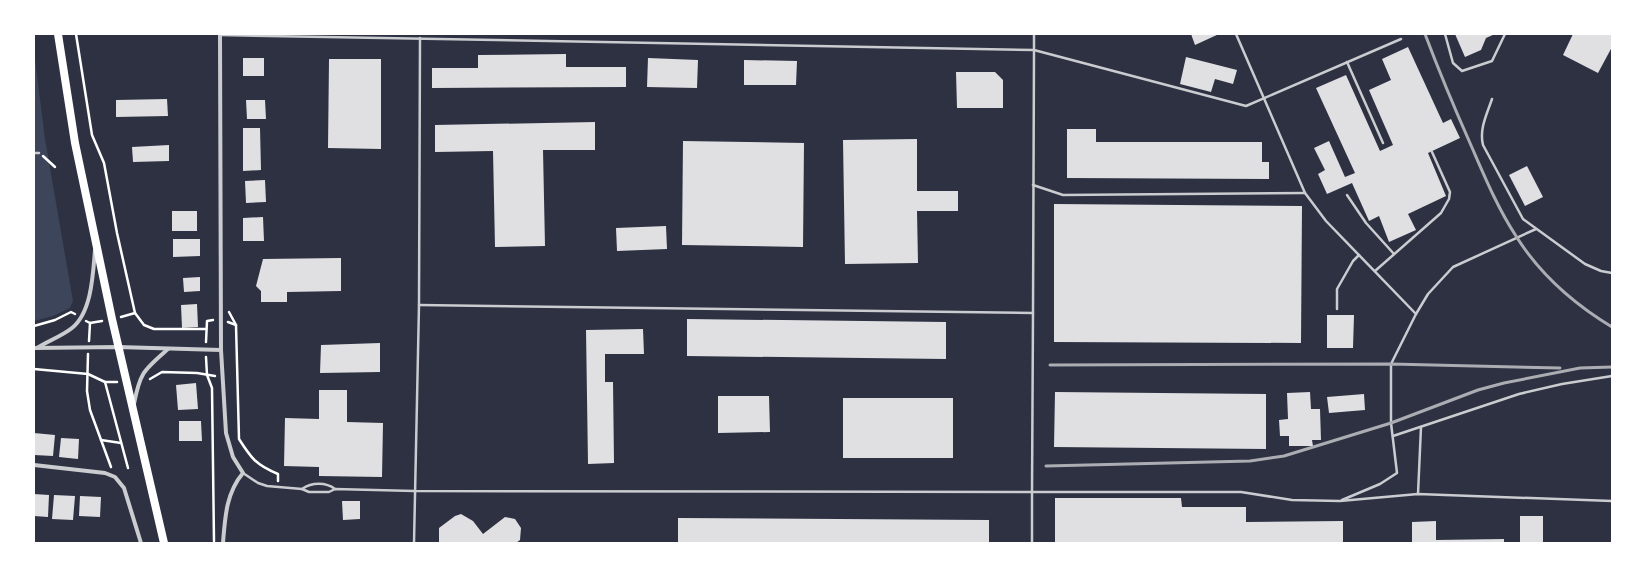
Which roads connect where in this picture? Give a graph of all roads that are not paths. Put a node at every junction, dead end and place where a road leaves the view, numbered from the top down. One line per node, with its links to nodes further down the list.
1 (58, 34): 21 (main road)
2 (220, 34): 7 (lane); 33 (street)
3 (1034, 34): 9 (lane)
4 (1236, 34): 11 (lane)
5 (1445, 34): 6 (lane)
6 (1505, 34)
7 (420, 38): 9 (lane); 26 (lane)
8 (1401, 39): 10 (lane)
9 (1034, 50): 11 (lane); 17 (lane)
10 (1347, 62): 11 (lane); 13 (lane)
11 (1264, 99): 18 (lane)
12 (1492, 99): 20 (lane)
13 (1383, 143)
14 (1432, 152): 22 (lane)
15 (34, 153): 16 (lane)
16 (39, 153)
17 (1033, 185): 18 (lane); 28 (lane)
18 (1305, 193): 23 (lane)
19 (1347, 195): 22 (lane)
20 (1536, 229): 25 (lane); 29 (lane)
21 (96, 238): 30 (main road); 31 (street)
22 (1394, 254): 24 (lane)
23 (1359, 255): 24 (lane); 27 (lane)
24 (1375, 271): 29 (lane)
25 (1612, 273)
26 (419, 304): 28 (lane); 42 (lane)
27 (1337, 309)
28 (1033, 313): 43 (lane)
29 (1416, 314): 37 (lane)
30 (118, 347): 31 (street); 32 (street); 35 (main road)
31 (35, 348)
32 (168, 349): 33 (street); 35 (street)
33 (221, 350): 39 (street)
34 (1612, 376): 36 (lane)
35 (133, 409): 48 (main road)
36 (1421, 427): 37 (lane); 44 (lane)
37 (1393, 436): 45 (lane)
38 (34, 466): 47 (street)
39 (243, 473): 40 (lane); 49 (street)
40 (302, 489): 41 (lane); 41 (lane)
41 (335, 489): 42 (lane)
42 (414, 491): 43 (lane); 50 (lane)
43 (1032, 492): 45 (lane); 51 (lane)
44 (1418, 494): 45 (lane); 46 (lane)
45 (1340, 501)
46 (1612, 501)
47 (141, 543)
48 (164, 543)
49 (223, 543)
50 (414, 543)
51 (1032, 543)

